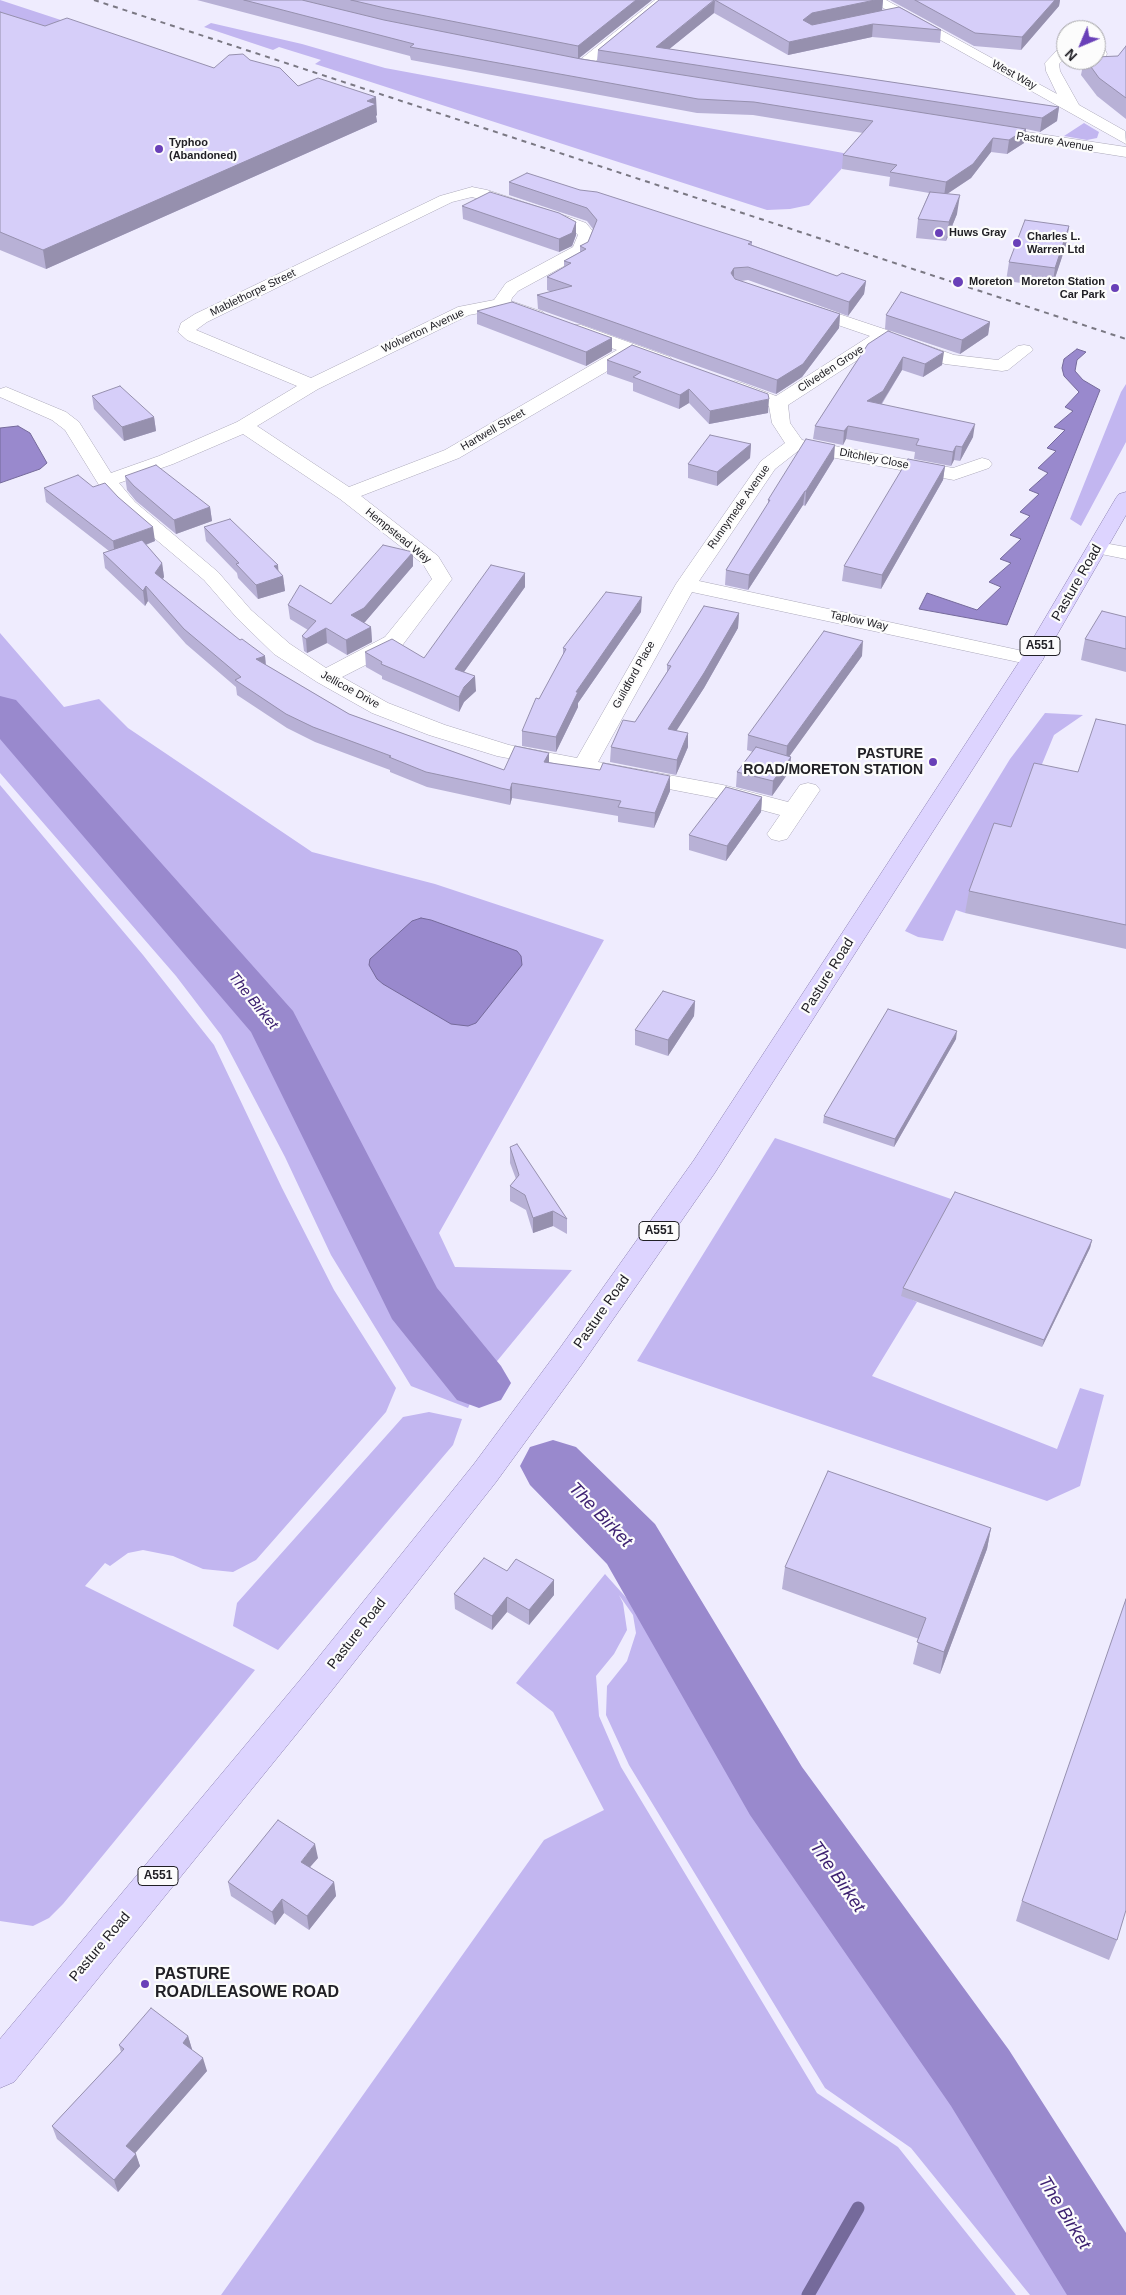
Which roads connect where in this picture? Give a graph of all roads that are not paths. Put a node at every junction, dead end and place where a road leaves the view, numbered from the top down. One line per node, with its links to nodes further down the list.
1 (664, 0): 6 (street)
2 (876, 0): 3 (street, West Way)
3 (900, 13): 4 (street); 7 (street, West Way)
4 (882, 17)
5 (1056, 60): 7 (street)
6 (599, 69)
7 (1072, 107): 9 (street, West Way)
8 (971, 129): 10 (street, Pasture Avenue)
9 (1126, 139)
10 (1126, 152)
11 (786, 302): 13 (street, Cliveden Grove)
12 (502, 304): 14 (street); 18 (street, Wolverton Avenue); 18 (street, Mablethorpe Street)
13 (884, 335): 15 (street, Cliveden Grove); 20 (street, Cliveden Grove)
14 (632, 349): 16 (street); 25 (street, Hartwell Street)
15 (1024, 350)
16 (677, 366)
17 (714, 379): 20 (street)
18 (311, 385): 21 (street, Wolverton Avenue)
19 (6, 393): 24 (street, Jellicoe Drive)
20 (778, 403): 22 (street)
21 (244, 426): 24 (street, Wolverton Avenue); 25 (street, Hempstead Way)
22 (795, 444): 23 (street, Ditchley Close); 29 (street, Runnymede Avenue)
23 (982, 464)
24 (106, 481): 31 (street, Jellicoe Drive)
25 (347, 494): 31 (street, Hempstead Way)
26 (1126, 498): 27 (main road, Pasture Road / A551)
27 (1098, 548): 28 (street); 30 (main road, Pasture Road / A551)
28 (1126, 553)
29 (686, 584): 30 (street, Taplow Way); 32 (street, Guildford Place)
30 (1032, 659): 36 (main road, Pasture Road / A551)
31 (326, 677): 32 (street, Jellicoe Drive)
32 (583, 767): 34 (street, Jellicoe Drive)
33 (808, 790): 34 (street)
34 (793, 810): 35 (street)
35 (779, 834)
36 (0, 2069)

